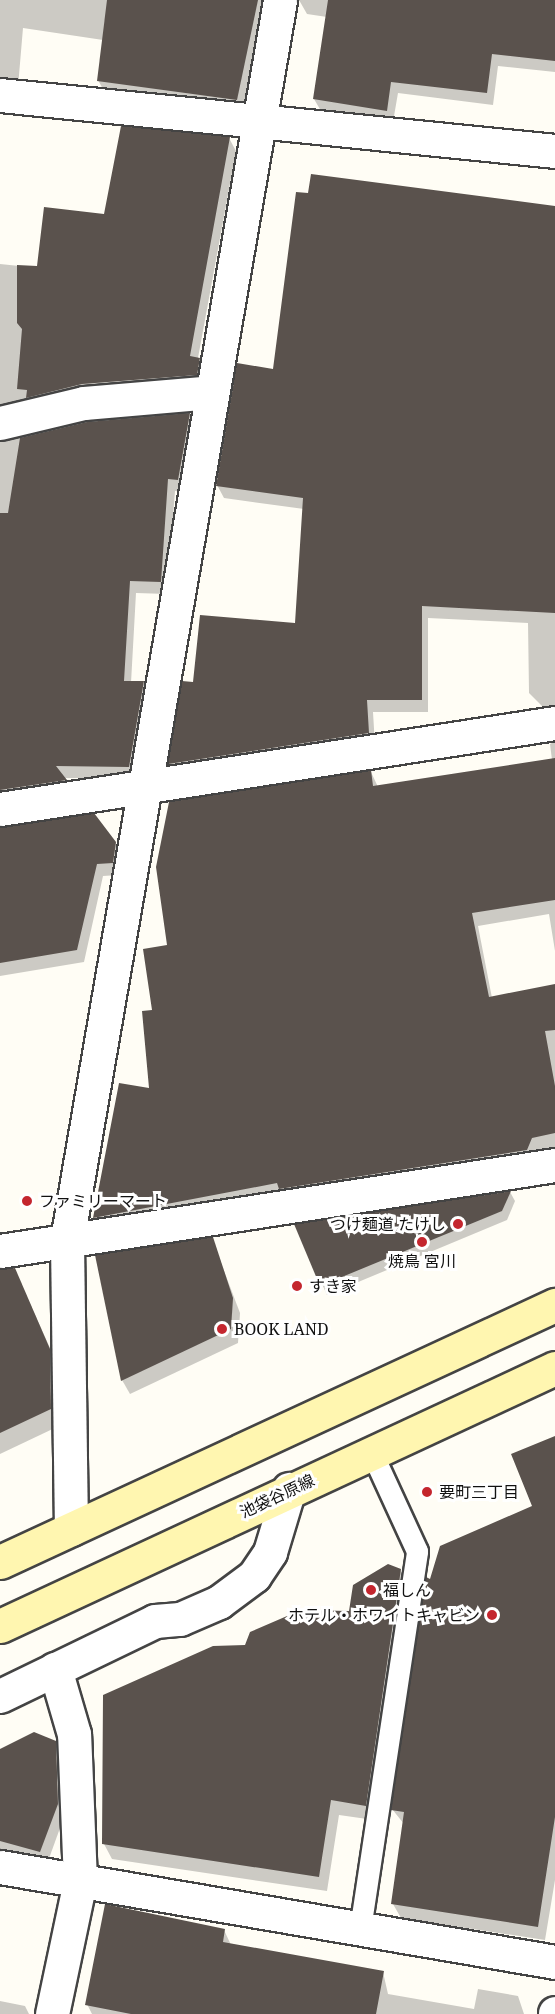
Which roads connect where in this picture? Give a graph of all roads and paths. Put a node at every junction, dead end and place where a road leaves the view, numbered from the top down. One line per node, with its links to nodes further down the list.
1 (279, 0): 3 (street)
2 (0, 94): 3 (street)
3 (259, 122): 4 (street); 5 (street)
4 (555, 151)
5 (212, 392): 6 (street); 8 (street)
6 (0, 423)
7 (555, 723): 8 (street)
8 (144, 787): 9 (street); 11 (street)
9 (0, 809)
10 (555, 1165): 11 (street)
11 (67, 1240): 12 (street); 17 (street)
12 (0, 1251)
13 (555, 1305): 17 (main road)
14 (555, 1368): 15 (main road, 池袋谷原線)
15 (372, 1453): 16 (main road, 池袋谷原線); 24 (lane)
16 (289, 1489): 19 (main road, 池袋谷原線); 20 (street)
17 (71, 1529): 18 (main road)
18 (0, 1562)
19 (0, 1626)
20 (55, 1669): 21 (street); 23 (street)
21 (0, 1696)
22 (0, 1867): 23 (street)
23 (80, 1881): 24 (street); 26 (street)
24 (360, 1929): 25 (street)
25 (555, 1962)
26 (52, 2014)

